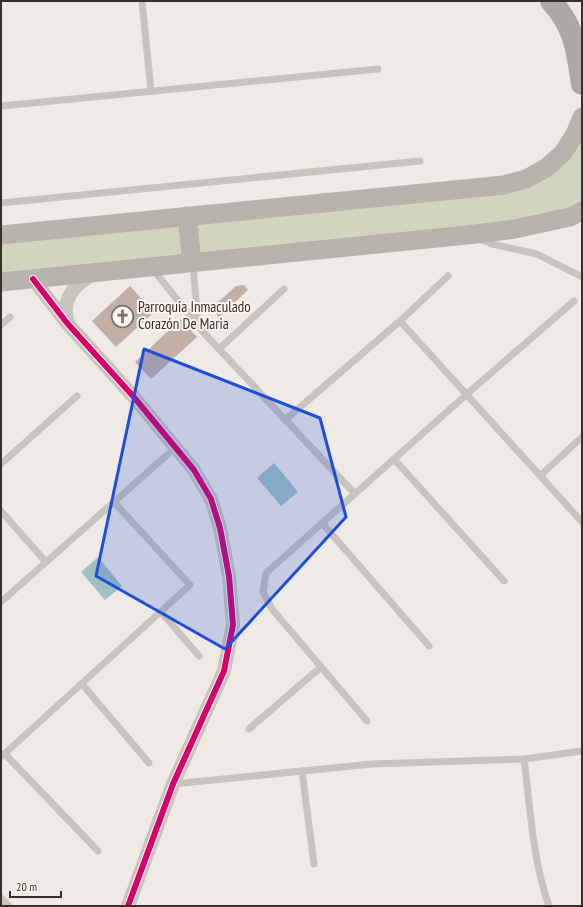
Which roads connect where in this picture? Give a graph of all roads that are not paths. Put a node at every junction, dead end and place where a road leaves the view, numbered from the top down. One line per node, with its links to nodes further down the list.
1 (142, 1): 5 (lane)
2 (551, 1): 4 (highway)
3 (378, 69): 5 (lane)
4 (582, 84)
5 (151, 91): 6 (lane)
6 (1, 106)
7 (582, 117): 11 (main road)
8 (420, 161): 9 (lane)
9 (1, 203)
10 (582, 211): 13 (main road)
11 (187, 216): 12 (main road); 14 (main road)
12 (1, 235)
13 (467, 235): 14 (main road); 18 (lane)
14 (192, 262): 15 (main road); 27 (lane)
15 (150, 266): 16 (main road); 27 (lane)
16 (97, 272): 19 (main road); 25 (street)
17 (448, 276): 24 (lane)
18 (582, 277)
19 (33, 279): 20 (main road); 25 (street)
20 (1, 282)
21 (284, 289): 28 (lane)
22 (574, 301): 29 (lane)
23 (10, 317): 26 (lane)
24 (400, 321): 29 (lane); 31 (lane)
25 (67, 323): 33 (street)
26 (1, 325)
27 (198, 326): 28 (lane)
28 (219, 349): 31 (lane)
29 (467, 394): 34 (lane); 36 (lane)
30 (77, 396): 35 (lane)
31 (285, 420): 37 (lane)
32 (582, 437): 36 (lane)
33 (176, 447): 38 (lane); 57 (street)
34 (394, 459): 37 (lane); 43 (lane)
35 (1, 464)
36 (540, 475): 40 (lane)
37 (355, 494): 41 (lane)
38 (114, 502): 42 (lane); 45 (lane)
39 (1, 511): 42 (lane)
40 (582, 522)
41 (322, 523): 46 (lane); 48 (lane)
42 (46, 562): 44 (lane)
43 (504, 581)
44 (1, 602)
45 (160, 612): 47 (lane); 49 (lane)
46 (429, 646)
47 (199, 656)
48 (321, 666): 50 (lane); 51 (lane)
49 (82, 684): 53 (lane); 55 (lane)
50 (367, 721)
51 (249, 729)
52 (582, 751): 54 (lane)
53 (3, 756): 58 (lane)
54 (524, 759): 56 (lane); 63 (lane)
55 (150, 763)
56 (302, 771): 57 (lane); 59 (lane)
57 (173, 784): 62 (street)
58 (98, 851)
59 (314, 864)
60 (1, 898): 61 (lane)
61 (9, 906)
62 (128, 906)
63 (549, 906)

